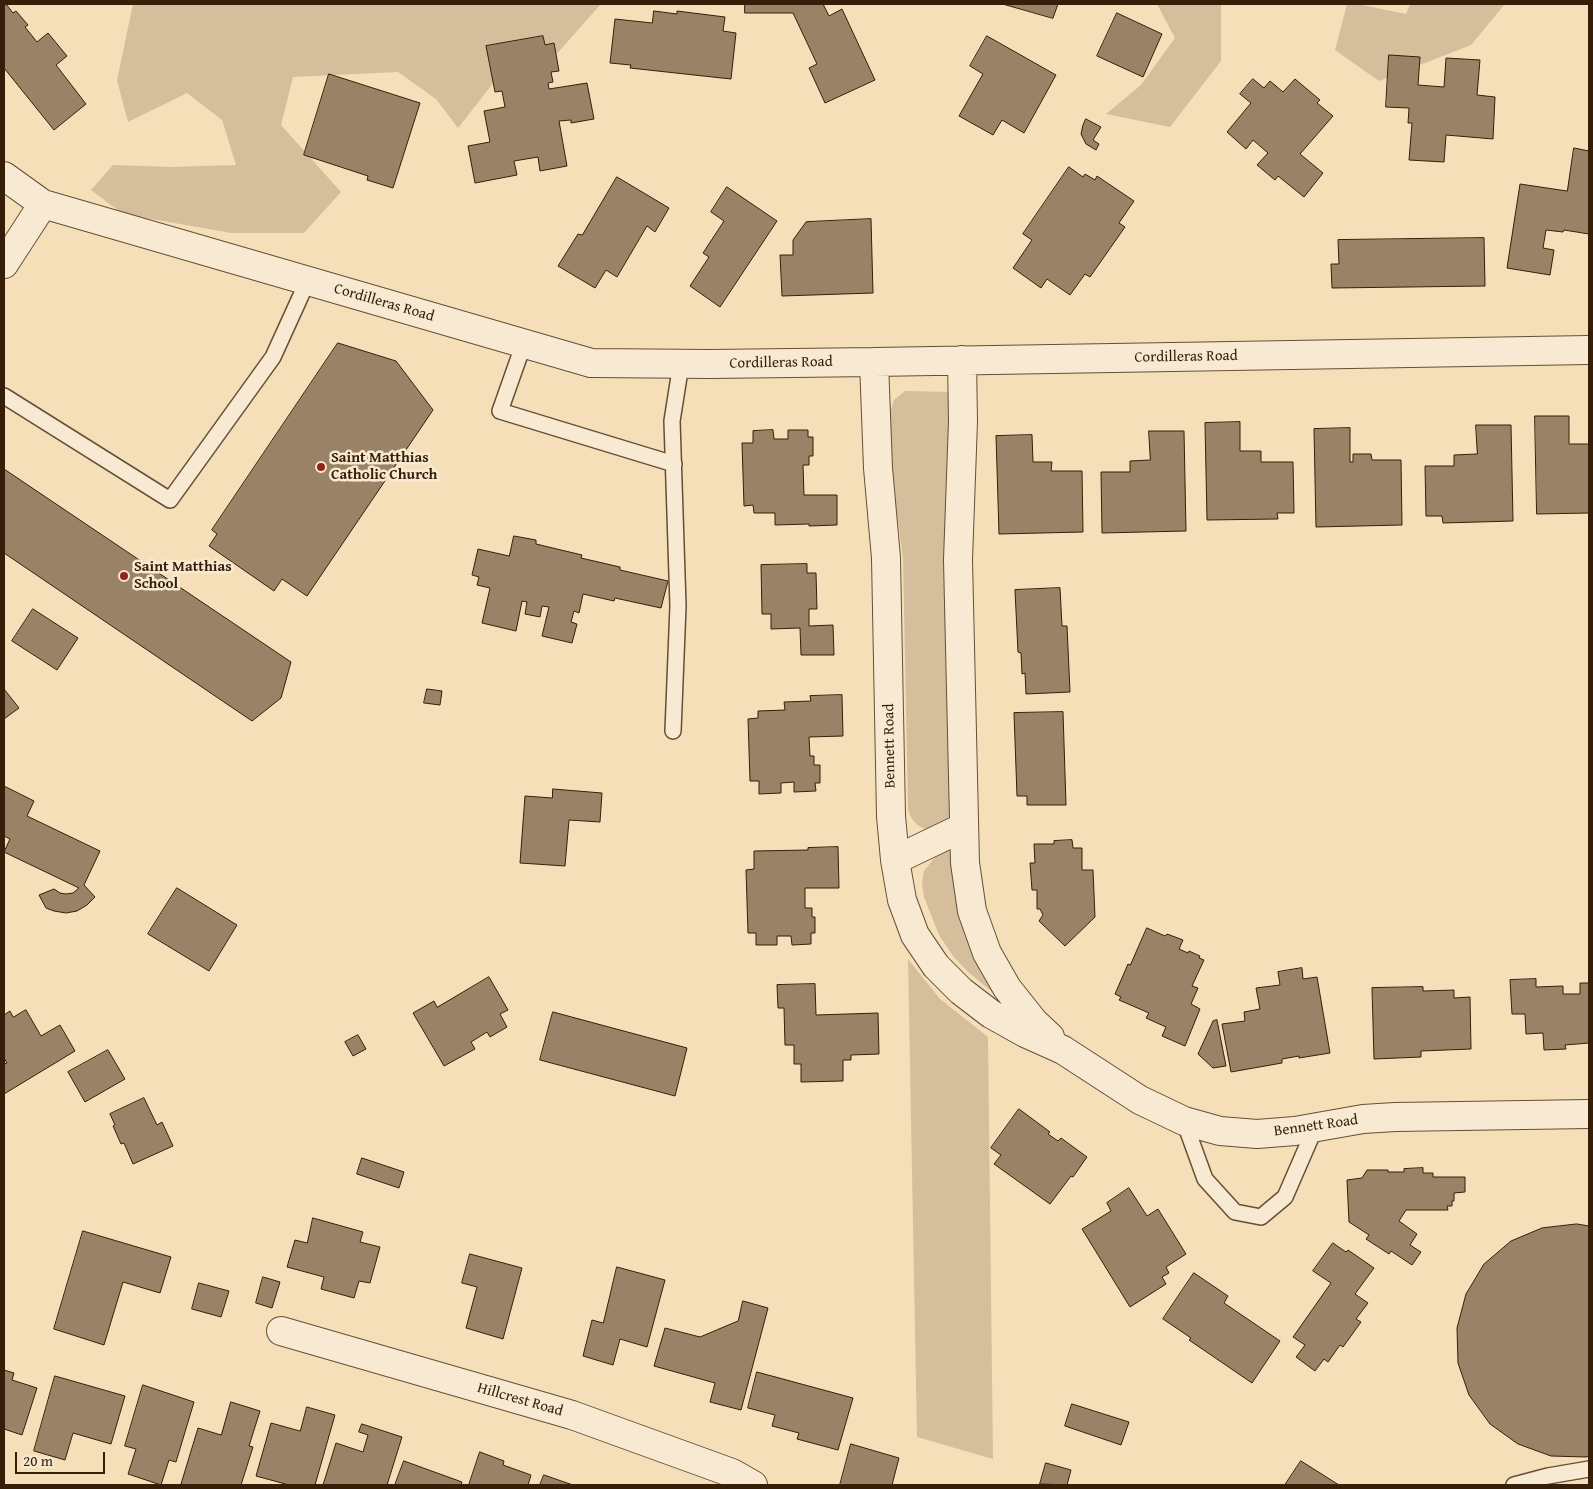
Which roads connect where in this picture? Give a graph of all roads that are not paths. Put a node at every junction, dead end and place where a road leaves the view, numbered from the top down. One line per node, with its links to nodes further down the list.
1 (4, 176): 2 (street, Cordilleras Road)
2 (43, 204): 3 (street); 4 (street, Cordilleras Road)
3 (4, 264)
4 (308, 280): 5 (street, Cordilleras Road); 10 (lane)
5 (524, 343): 9 (street, Cordilleras Road); 11 (lane)
6 (1589, 350): 7 (street, Cordilleras Road)
7 (962, 360): 8 (street, Cordilleras Road); 13 (street, Bennett Road)
8 (874, 362): 9 (street, Cordilleras Road); 14 (street, Bennett Road)
9 (681, 364): 11 (lane)
10 (4, 396)
11 (674, 464): 12 (lane)
12 (673, 731)
13 (964, 827): 14 (street); 15 (street, Bennett Road)
14 (895, 860): 15 (street, Bennett Road)
15 (1063, 1050): 17 (street, Bennett Road)
16 (1589, 1114): 18 (street, Bennett Road)
17 (1184, 1121): 18 (street, Bennett Road); 18 (lane)
18 (1315, 1128)
19 (281, 1331): 21 (street, Hillcrest Road)
20 (1589, 1469): 22 (lane)
21 (753, 1485)
22 (1514, 1485)

